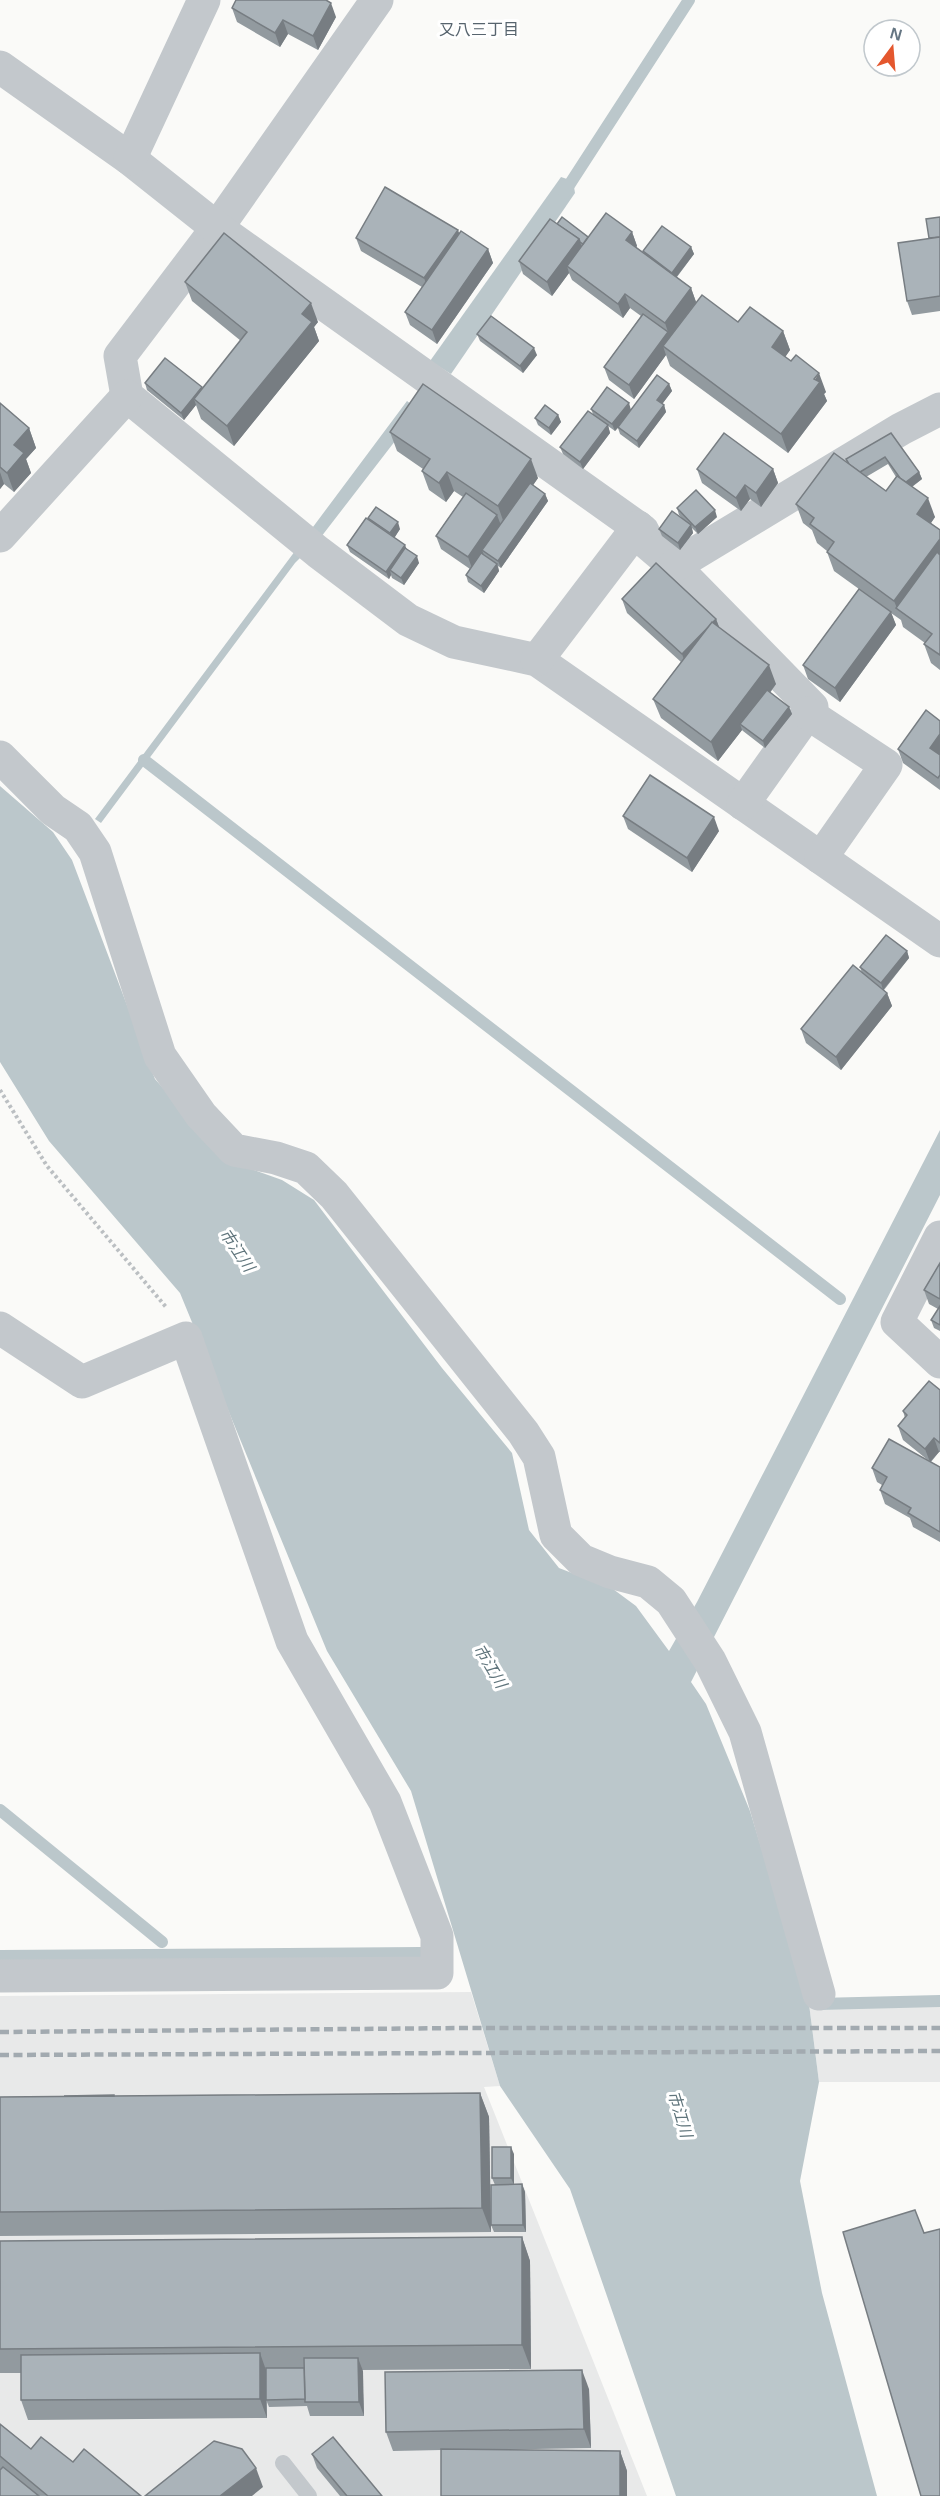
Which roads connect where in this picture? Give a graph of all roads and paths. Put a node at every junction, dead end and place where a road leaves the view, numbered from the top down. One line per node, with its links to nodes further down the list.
1 (204, 0): 4 (street)
2 (377, 0): 5 (street)
3 (0, 67): 4 (street)
4 (130, 159): 5 (street)
5 (216, 228): 6 (street); 8 (street)
6 (127, 396): 9 (street); 11 (street)
7 (940, 409): 10 (street)
8 (638, 527): 10 (street); 11 (street)
9 (0, 536)
10 (674, 566): 12 (street)
11 (537, 660): 14 (street)
12 (807, 713): 14 (street); 15 (street)
13 (0, 757): 23 (street)
14 (743, 804): 15 (street)
15 (820, 858): 16 (street)
16 (940, 941)
17 (0, 1090): 20 (path)
18 (940, 1237): 21 (street)
19 (0, 1328): 20 (street)
20 (186, 1338): 22 (street)
21 (940, 1362)
22 (0, 1976)
23 (819, 1994)
24 (282, 2463): 25 (lane)
25 (309, 2496)

